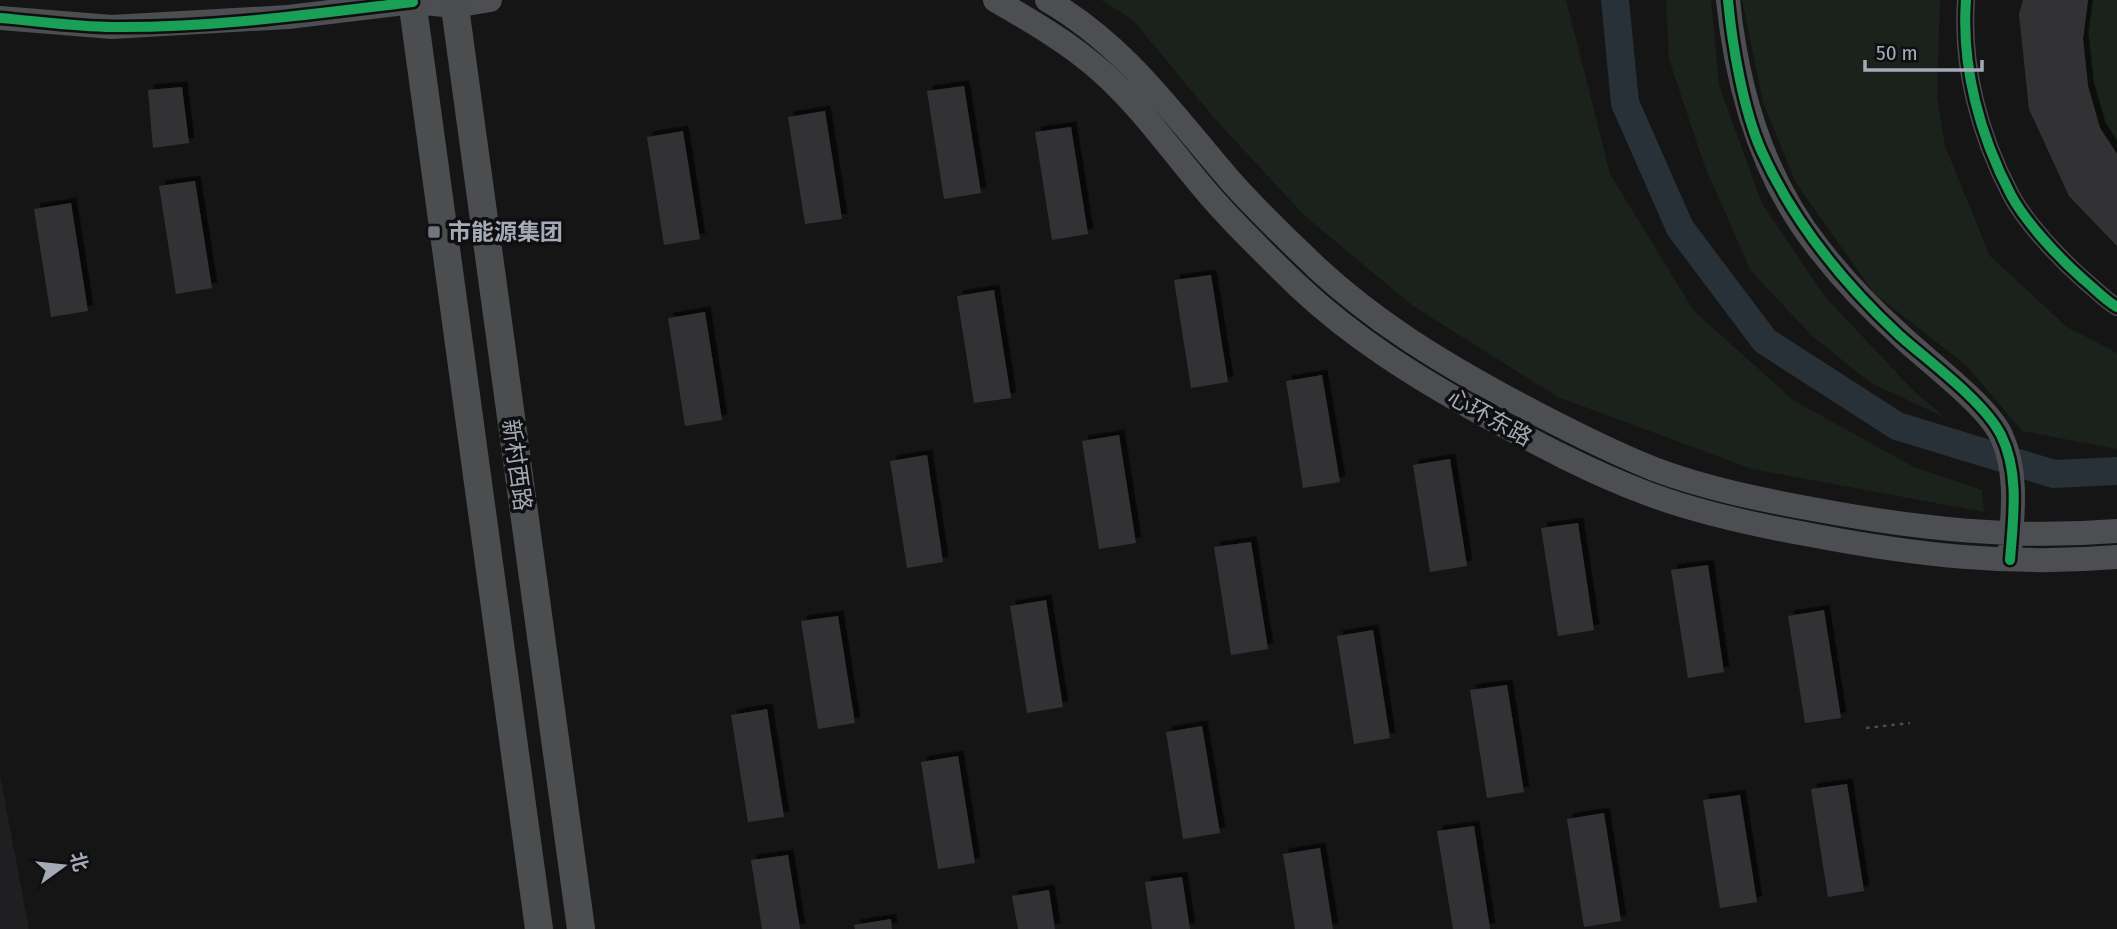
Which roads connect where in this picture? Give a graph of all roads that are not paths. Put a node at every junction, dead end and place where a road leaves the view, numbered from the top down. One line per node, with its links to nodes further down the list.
1 (490, 0): 7 (main road)
2 (995, 0): 13 (main road, 心环东路)
3 (1047, 0): 11 (main road, 心环东路)
4 (1728, 0): 11 (main road)
5 (1966, 0): 9 (street)
6 (414, 1): 7 (main road); 8 (main road); 14 (main road, 新村西路)
7 (454, 3): 15 (main road, 新村西路)
8 (0, 18)
9 (2117, 307)
10 (2117, 531): 11 (main road, 心环东路)
11 (2012, 534): 13 (main road)
12 (2117, 557): 13 (main road, 心环东路)
13 (2010, 560)
14 (539, 929)
15 (581, 929)

